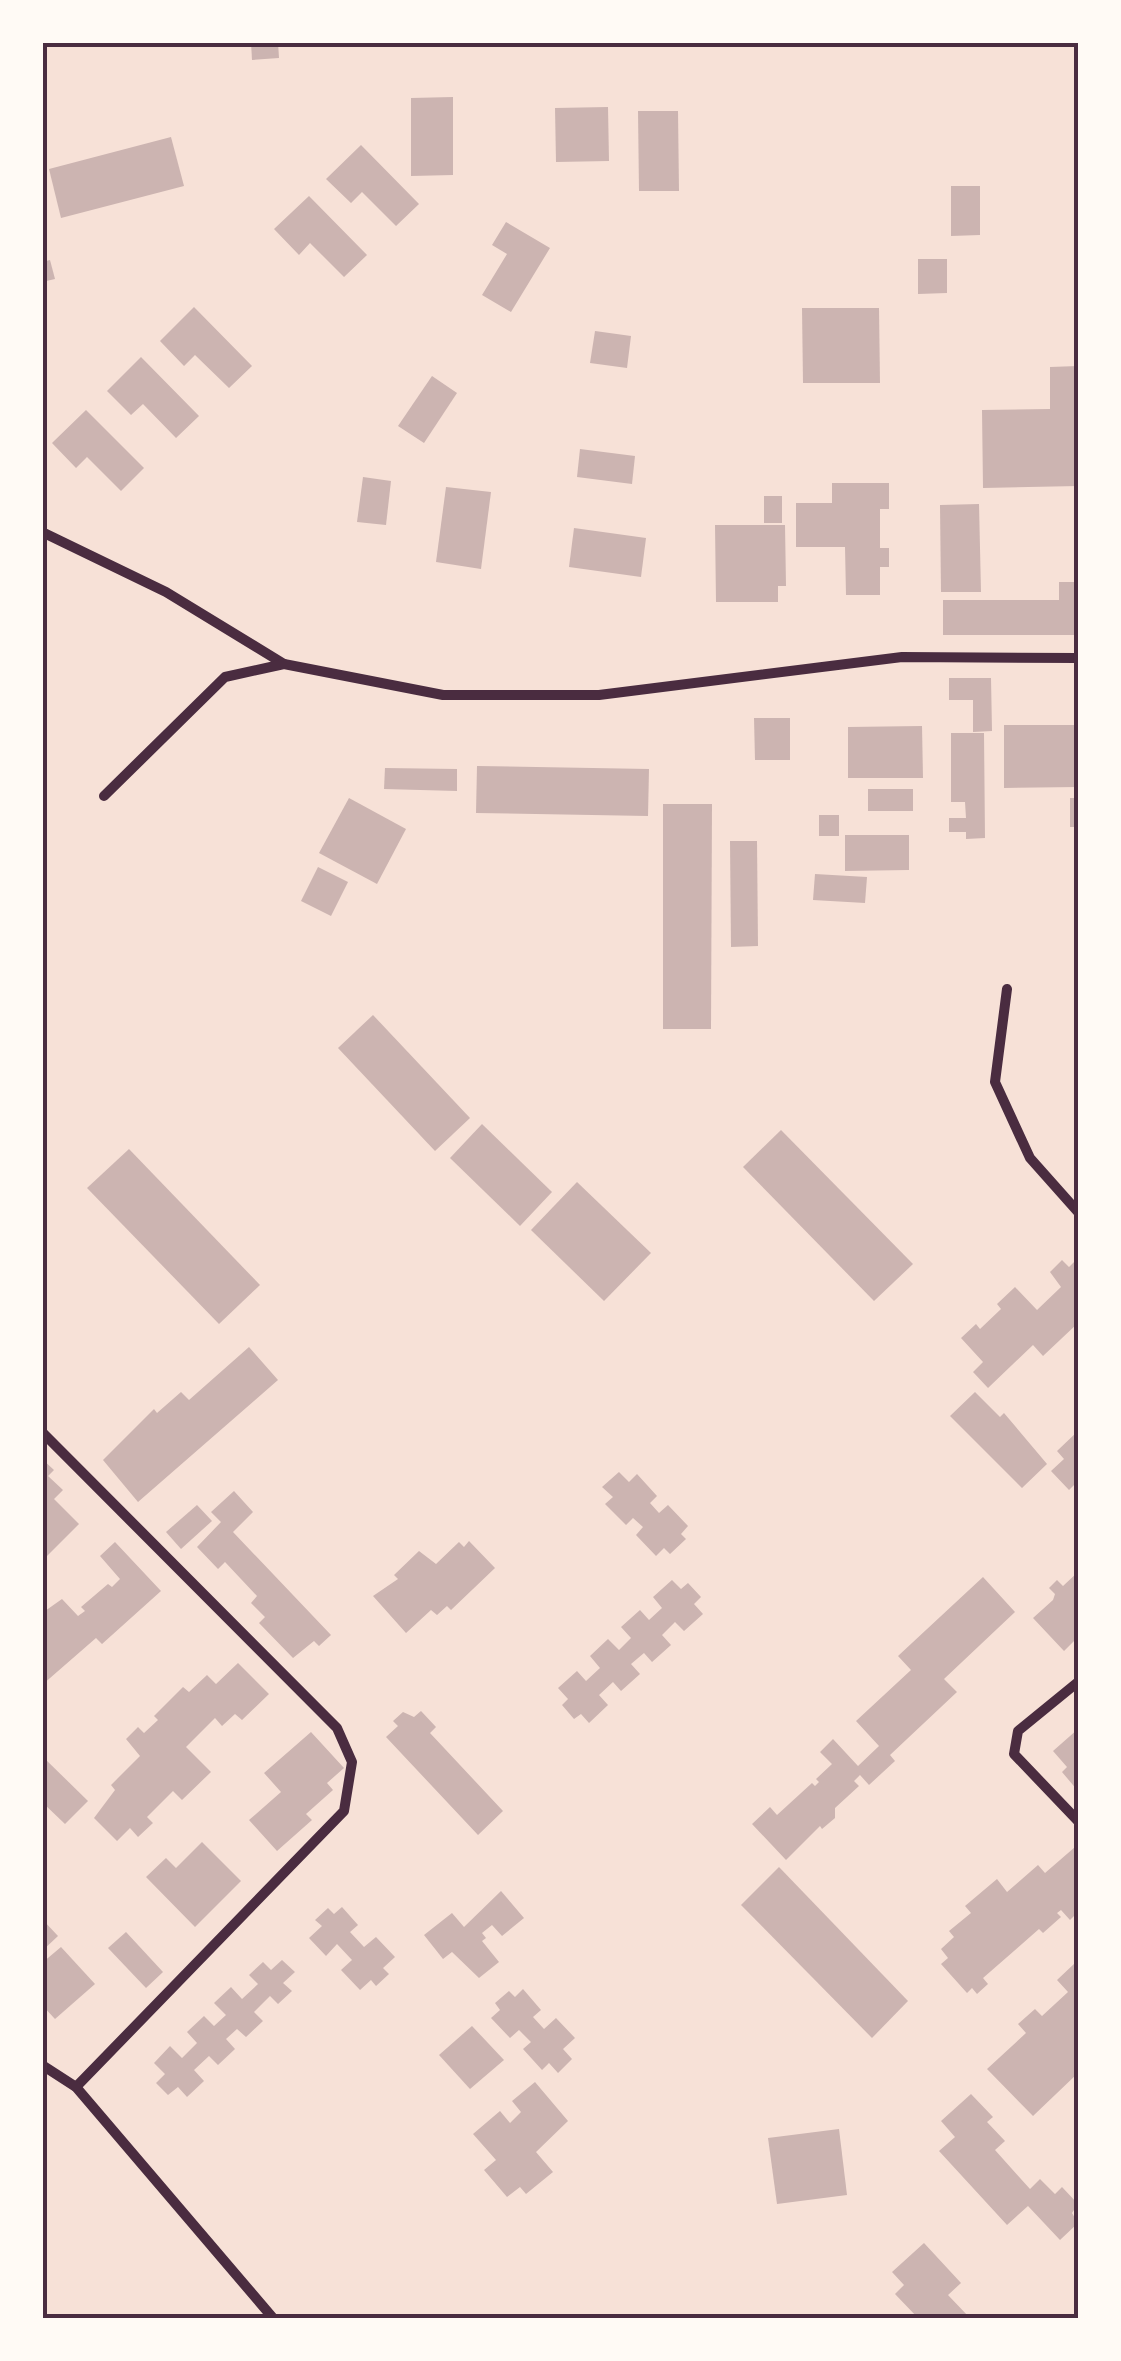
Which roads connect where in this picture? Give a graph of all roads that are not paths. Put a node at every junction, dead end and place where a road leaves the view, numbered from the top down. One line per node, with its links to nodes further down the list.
1 (42, 532): 3 (street)
2 (1078, 658): 3 (street)
3 (284, 664): 4 (street)
4 (104, 796)
5 (1007, 989): 6 (street)
6 (1078, 1212)
7 (42, 1432): 11 (street)
8 (1078, 1682): 9 (street)
9 (1078, 1820)
10 (42, 2065): 11 (street)
11 (76, 2087): 12 (street)
12 (273, 2318)

